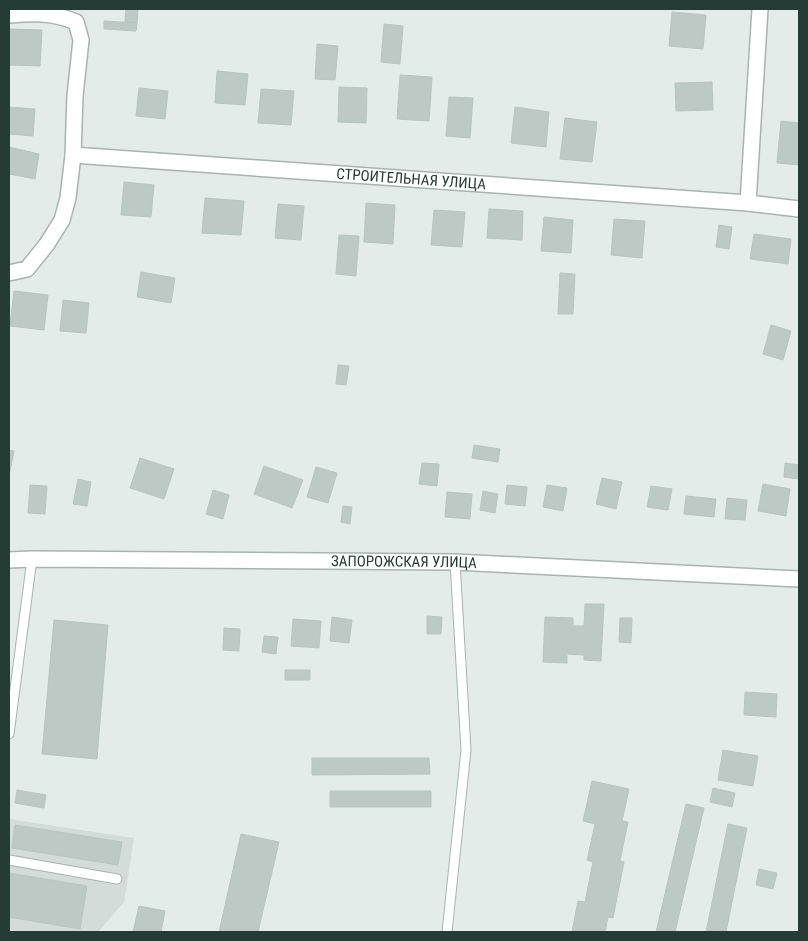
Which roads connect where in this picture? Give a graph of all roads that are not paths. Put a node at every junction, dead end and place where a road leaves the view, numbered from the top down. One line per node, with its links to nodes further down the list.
1 (760, 9): 4 (street)
2 (9, 15): 3 (street)
3 (73, 155): 4 (street, СТРОИТЕЛЬНАЯ УЛИЦА); 6 (street)
4 (748, 203): 5 (street, СТРОИТЕЛЬНАЯ УЛИЦА)
5 (799, 209)
6 (9, 273)
7 (32, 559): 8 (street, ЗАПОРОЖСКАЯ УЛИЦА); 9 (street, ЗАПОРОЖСКАЯ УЛИЦА); 11 (lane)
8 (9, 560)
9 (455, 562): 10 (street, ЗАПОРОЖСКАЯ УЛИЦА); 14 (lane)
10 (799, 579)
11 (9, 734)
12 (9, 860): 13 (lane)
13 (118, 879)
14 (447, 932)

